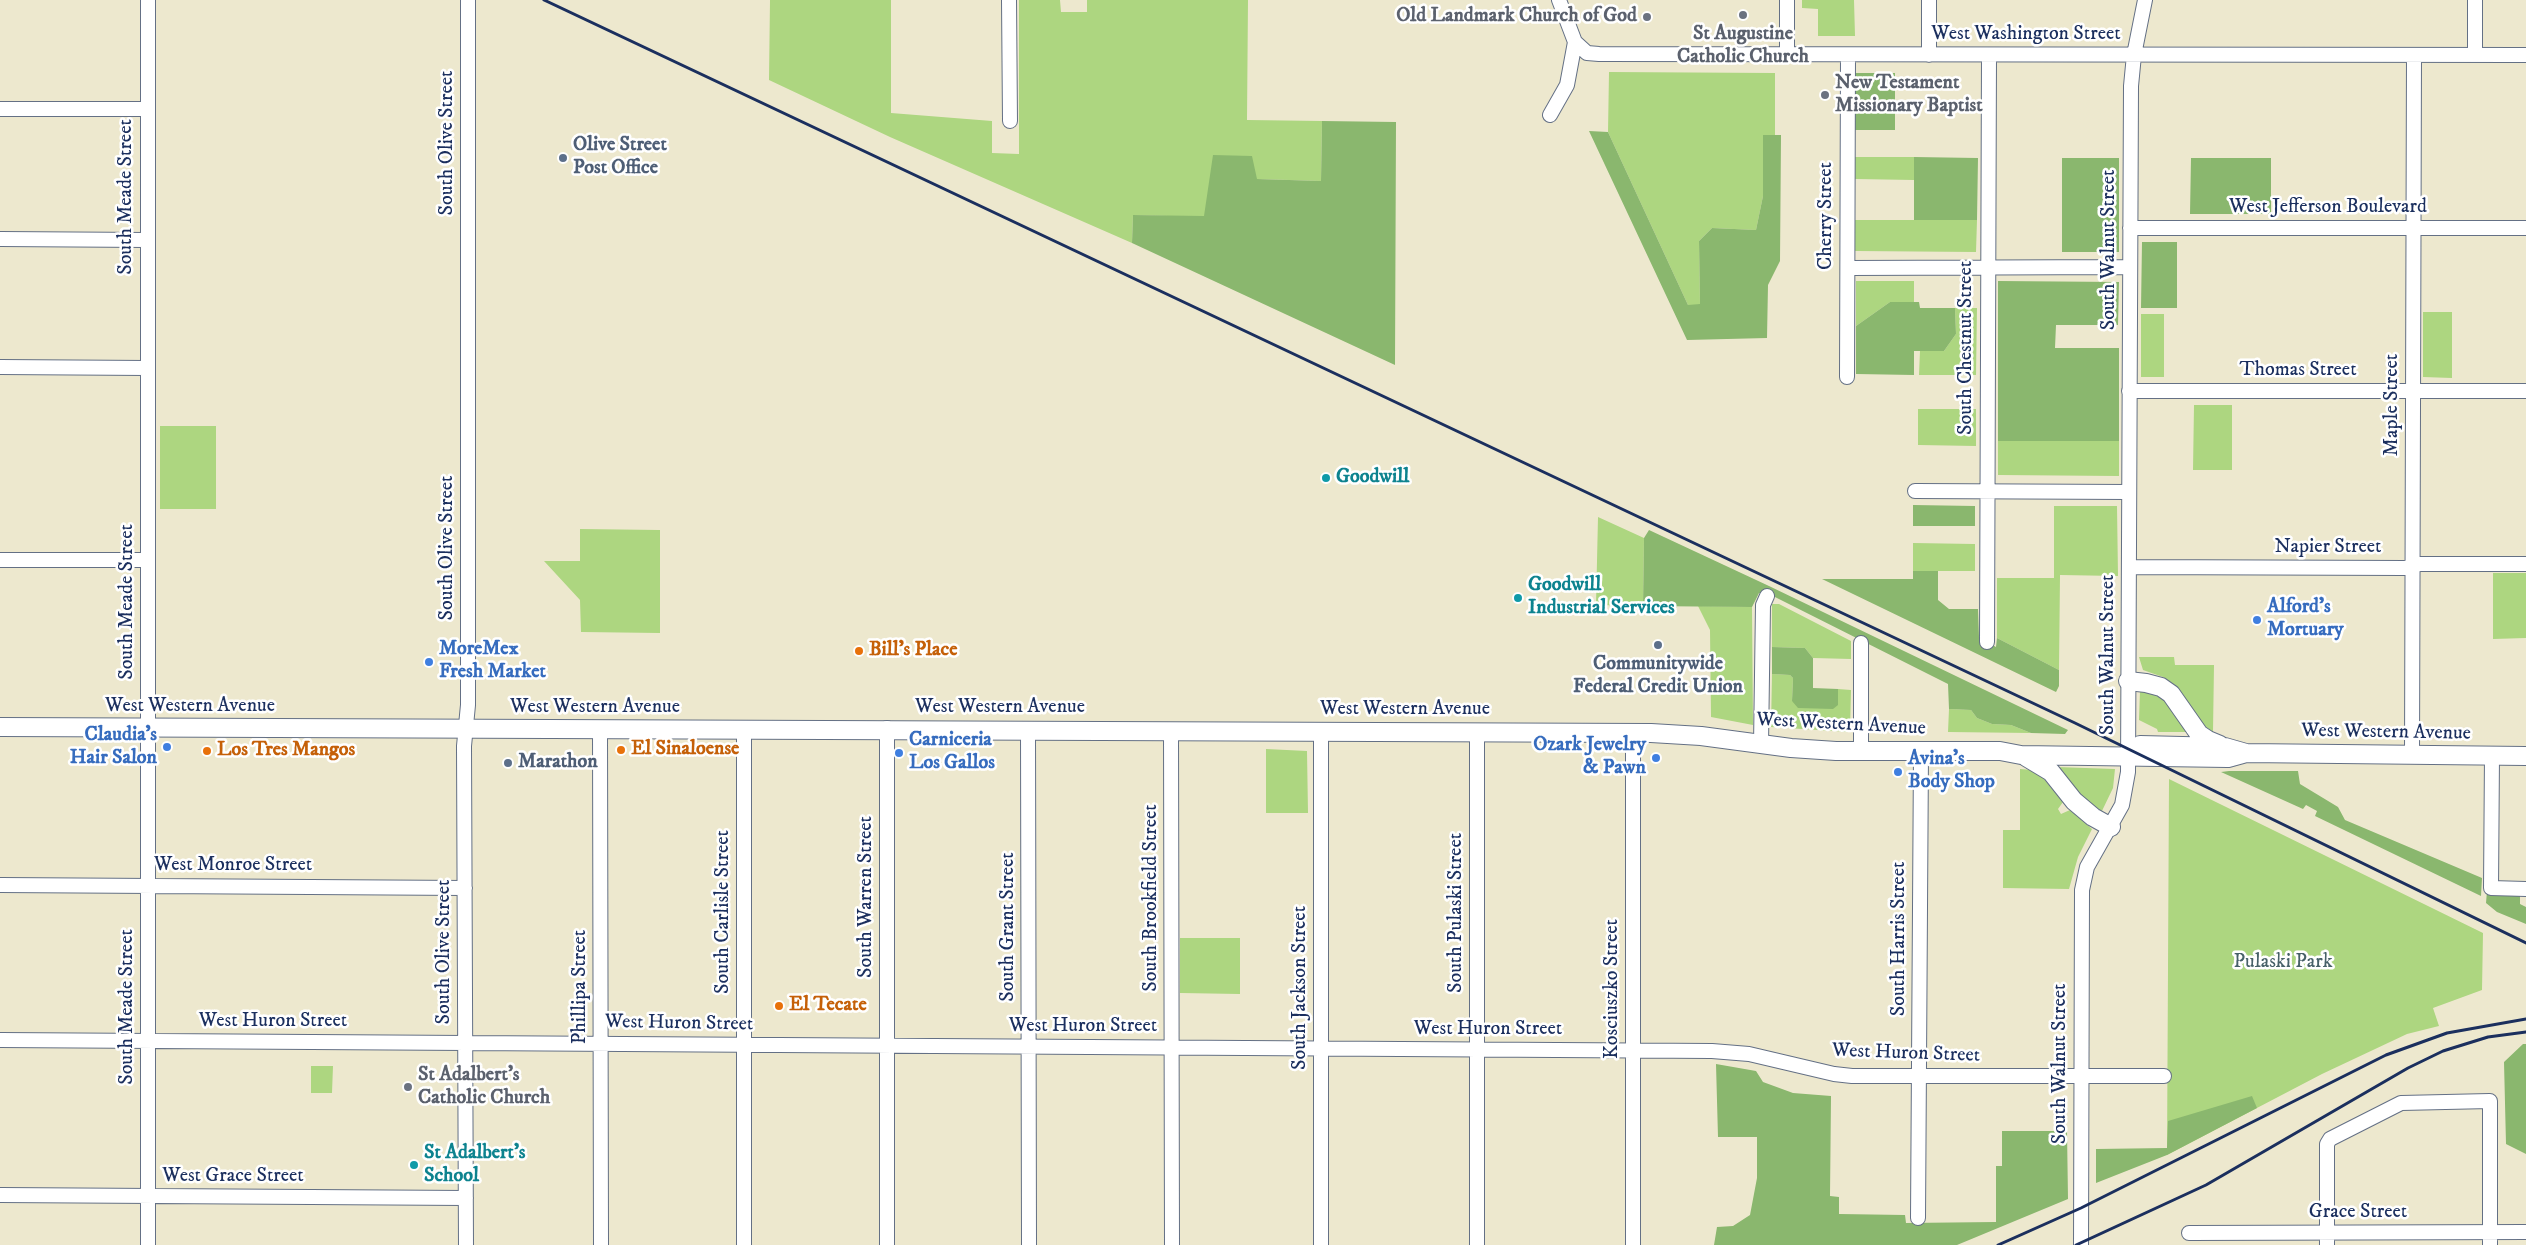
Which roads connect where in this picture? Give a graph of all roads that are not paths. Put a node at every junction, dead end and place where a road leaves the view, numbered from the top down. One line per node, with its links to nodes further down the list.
1 (148, 0): 19 (street, South Meade Street)
2 (468, 0): 51 (street, South Olive Street)
3 (1009, 0): 21 (street)
4 (1559, 0): 9 (street)
5 (1787, 0): 10 (street)
6 (1929, 0): 12 (street)
7 (2145, 0): 14 (street, South Walnut Street)
8 (2475, 0): 16 (street)
9 (1575, 42): 10 (street, West Washington Street); 20 (street)
10 (1787, 55): 11 (street, West Washington Street)
11 (1848, 55): 12 (street, West Washington Street); 29 (street, Cherry Street)
12 (1929, 55): 13 (street, West Washington Street)
13 (1989, 55): 14 (street, West Washington Street); 27 (street, South Chestnut Street)
14 (2134, 55): 15 (street, West Washington Street); 22 (street, South Walnut Street)
15 (2414, 55): 16 (street, West Washington Street); 24 (street, Maple Street)
16 (2475, 55): 17 (street, West Washington Street)
17 (2526, 55)
18 (0, 109): 19 (street)
19 (147, 109): 26 (street, South Meade Street)
20 (1550, 115)
21 (1010, 122)
22 (2130, 228): 24 (street, West Jefferson Boulevard); 28 (street, South Walnut Street)
23 (2526, 228): 24 (street, West Jefferson Boulevard)
24 (2414, 229): 35 (street, Maple Street)
25 (0, 239): 26 (street)
26 (147, 240): 31 (street, South Meade Street)
27 (1988, 267): 28 (street); 29 (street); 37 (street, South Chestnut Street)
28 (2130, 267): 33 (street, South Walnut Street)
29 (1848, 268): 32 (street, Cherry Street)
30 (0, 367): 31 (street)
31 (147, 368): 40 (street, South Meade Street)
32 (1847, 377)
33 (2130, 391): 35 (street, Thomas Street); 38 (street, South Walnut Street)
34 (2526, 391): 35 (street, Thomas Street)
35 (2413, 392): 42 (street, Maple Street)
36 (1915, 491): 37 (street)
37 (1987, 491): 38 (street); 45 (street, South Chestnut Street)
38 (2129, 492): 43 (street, South Walnut Street)
39 (0, 560): 40 (street)
40 (148, 560): 49 (street, South Meade Street)
41 (2526, 564): 42 (street, Napier Street)
42 (2412, 566): 43 (street, Napier Street); 67 (street, Maple Street)
43 (2129, 567): 47 (street, South Walnut Street)
44 (1767, 596): 59 (street)
45 (1987, 642)
46 (1861, 643): 61 (street)
47 (2128, 681): 60 (main road); 63 (street, South Walnut Street)
48 (0, 727): 49 (main road, West Western Avenue)
49 (148, 728): 51 (main road, West Western Avenue); 72 (street, South Meade Street)
50 (887, 728): 53 (main road, West Western Avenue); 54 (main road, West Western Avenue); 80 (street, South Warren Street)
51 (466, 729): 52 (main road, West Western Avenue); 73 (street, South Olive Street)
52 (600, 729): 53 (main road, West Western Avenue); 78 (street, Phillipa Street)
53 (744, 729): 79 (street, South Carlisle Street)
54 (1028, 729): 55 (main road, West Western Avenue); 81 (street, South Grant Street)
55 (1170, 730): 56 (main road, West Western Avenue); 82 (street, South Brookfield Street)
56 (1321, 731): 57 (main road, West Western Avenue); 83 (street, South Jackson Street)
57 (1477, 732): 58 (main road, West Western Avenue); 84 (street, South Pulaski Street)
58 (1633, 733): 59 (main road, West Western Avenue); 85 (street, Kosciuszko Street)
59 (1761, 745): 61 (main road, West Western Avenue)
60 (2225, 747): 63 (main road, West Western Avenue); 65 (main road, West Western Avenue)
61 (1861, 751): 64 (main road, West Western Avenue)
62 (2000, 751): 63 (main road, West Western Avenue); 64 (main road, West Western Avenue); 66 (main road, West Western Avenue)
63 (2128, 751): 65 (main road, West Western Avenue); 66 (main road, West Western Avenue); 70 (street, South Walnut Street)
64 (1921, 752): 86 (street, South Harris Street)
65 (2246, 753): 67 (main road, West Western Avenue)
66 (2021, 755): 70 (main road)
67 (2412, 755): 68 (main road, West Western Avenue)
68 (2492, 755): 69 (main road, West Western Avenue); 74 (street)
69 (2526, 756)
70 (2112, 827): 87 (street, South Walnut Street)
71 (0, 885): 72 (street, West Monroe Street)
72 (148, 886): 73 (street, West Monroe Street); 76 (street, South Meade Street)
73 (465, 888): 77 (street, South Olive Street)
74 (2526, 888)
75 (0, 1040): 76 (street, West Huron Street)
76 (148, 1041): 77 (street, West Huron Street); 90 (street, South Meade Street)
77 (465, 1042): 78 (street, West Huron Street); 91 (street, South Olive Street)
78 (601, 1043): 79 (street, West Huron Street); 99 (street, Phillipa Street)
79 (744, 1045): 80 (street, West Huron Street); 100 (street, South Carlisle Street)
80 (886, 1046): 81 (street, West Huron Street); 101 (street, South Warren Street)
81 (1029, 1047): 82 (street, West Huron Street); 102 (street, South Grant Street)
82 (1172, 1048): 83 (street, West Huron Street); 103 (street, South Brookfield Street)
83 (1321, 1049): 84 (street, West Huron Street); 104 (street, South Jackson Street)
84 (1477, 1050): 85 (street, West Huron Street); 105 (street, South Pulaski Street)
85 (1633, 1051): 86 (street, West Huron Street); 106 (street, Kosciuszko Street)
86 (1919, 1076): 87 (street, West Huron Street); 92 (street, South Harris Street)
87 (2082, 1076): 88 (street, West Huron Street); 107 (street, South Walnut Street)
88 (2164, 1076)
89 (0, 1195): 90 (street, West Grace Street)
90 (148, 1196): 91 (street, West Grace Street); 97 (street, South Meade Street)
91 (466, 1198): 98 (street, South Olive Street)
92 (1918, 1218)
93 (2526, 1232): 95 (street, Grace Street)
94 (2189, 1233): 96 (street, Grace Street)
95 (2490, 1238): 96 (street, Grace Street); 96 (street)
96 (2327, 1239)
97 (148, 1245)
98 (466, 1245)
99 (601, 1245)
100 (744, 1245)
101 (887, 1245)
102 (1029, 1245)
103 (1172, 1245)
104 (1321, 1245)
105 (1477, 1245)
106 (1633, 1245)
107 (2081, 1245)

